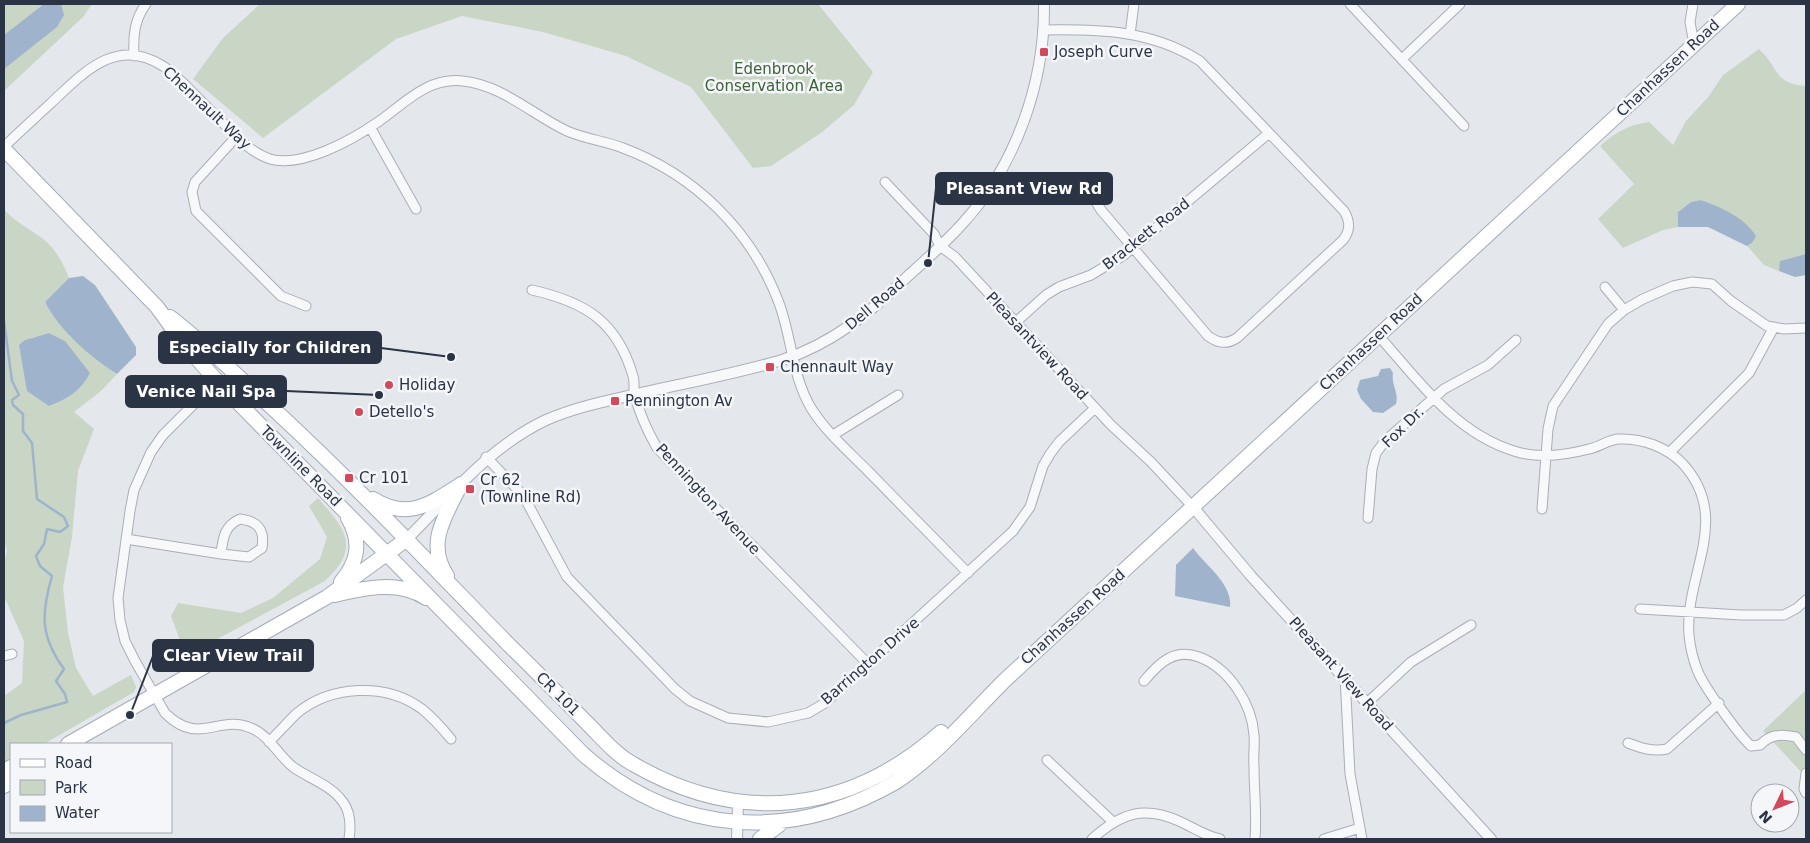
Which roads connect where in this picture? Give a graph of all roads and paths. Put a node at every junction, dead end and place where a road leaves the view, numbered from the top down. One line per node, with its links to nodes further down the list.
1 (146, 4): 11 (street)
2 (1044, 4): 8 (street, Dell Road)
3 (1134, 4): 9 (street)
4 (1350, 4): 12 (street)
5 (1460, 4): 12 (street)
6 (1693, 4): 10 (street)
7 (1738, 4): 10 (main road, Chanhassen Road)
8 (1043, 30): 9 (street); 21 (street, Dell Road)
9 (1130, 34): 15 (street)
10 (1694, 44): 31 (main road, Chanhassen Road)
11 (134, 56): 16 (street, Chennault Way); 17 (street, Chennault Way)
12 (1402, 59): 13 (street)
13 (1464, 126)
14 (370, 127): 16 (street, Chennault Way); 20 (street); 33 (street, Chennault Way)
15 (1269, 132): 22 (street, Brackett Road); 22 (street)
16 (237, 136): 25 (street)
17 (4, 148): 26 (main road, Townline Road)
18 (885, 182): 21 (street, Pleasantview Road)
19 (1095, 184): 22 (street)
20 (416, 209)
21 (940, 246): 28 (street, Pleasantview Road); 33 (street, Dell Road)
22 (1133, 248): 28 (street, Brackett Road)
23 (1605, 287): 27 (street)
24 (532, 290): 35 (street, Pennington Avenue)
25 (306, 306)
26 (157, 307): 34 (main road, Townline Road); 44 (main road, Townline Road)
27 (1624, 310): 29 (street); 41 (street)
28 (1016, 322): 38 (street, Pleasantview Road)
29 (1774, 327): 30 (street); 40 (street)
30 (1806, 328)
31 (1378, 335): 37 (street); 46 (main road, Chanhassen Road)
32 (1516, 340): 37 (street, Fox Dr.)
33 (791, 356): 35 (street, Dell Road); 39 (street, Chennault Way)
34 (217, 380): 45 (main road, Townline Road); 49 (street)
35 (635, 394): 42 (street, Dell Road); 61 (street, Pennington Avenue)
36 (898, 395): 39 (street)
37 (1434, 397): 41 (street); 48 (street, Fox Dr.)
38 (1095, 408): 46 (street, Pleasantview Road); 53 (street, Barrington Drive)
39 (833, 435): 53 (street, Chennault Way)
40 (1670, 452): 41 (street); 59 (street)
41 (1547, 455): 47 (street)
42 (486, 457): 43 (street, Dell Road); 61 (street, Barrington Drive)
43 (461, 484): 44 (main road); 50 (street, Dell Road); 54 (main road)
44 (356, 488): 50 (main road, Townline Road)
45 (339, 505): 52 (main road, Townline Road); 55 (main road)
46 (1193, 507): 62 (street, Pleasant View Road); 63 (main road, Chanhassen Road)
47 (1542, 509)
48 (1368, 518)
49 (126, 539): 51 (street); 65 (street)
50 (407, 539): 52 (main road, CR 101); 54 (main road, CR 101 / CR 101)
51 (221, 554): 51 (street)
52 (388, 554): 55 (main road, CR 101); 57 (main road, CR 101)
53 (968, 573): 61 (street, Barrington Drive)
54 (462, 596): 76 (main road, CR 101 / CR 101)
55 (327, 597): 57 (main road, CR 101); 65 (main road, CR 101)
56 (1806, 600): 59 (street)
57 (439, 607): 79 (main road, CR 101)
58 (1640, 609): 59 (street)
59 (1691, 610): 67 (street)
60 (1471, 625): 66 (street)
61 (869, 664)
62 (1345, 677): 66 (street, Pleasant View Road); 80 (street)
63 (1004, 681): 76 (main road, CR 101); 78 (main road)
64 (1144, 681): 86 (street)
65 (154, 694): 69 (street); 70 (main road, CR 101)
66 (1367, 703): 89 (street, Pleasant View Road)
67 (1719, 703): 71 (street); 72 (street)
68 (452, 739): 69 (street)
69 (269, 742): 81 (street)
70 (70, 743)
71 (1628, 743)
72 (1806, 750)
73 (1047, 760): 77 (street)
74 (1806, 773): 75 (street)
75 (1806, 793)
76 (738, 802): 79 (street)
77 (1113, 822): 84 (street); 85 (street)
78 (781, 824): 79 (main road); 83 (main road)
79 (737, 825): 82 (street)
80 (1360, 828): 87 (street); 88 (street)
81 (349, 839)
82 (737, 839)
83 (760, 839)
84 (1092, 839)
85 (1220, 839)
86 (1255, 839)
87 (1324, 839)
88 (1362, 839)
89 (1491, 839)

